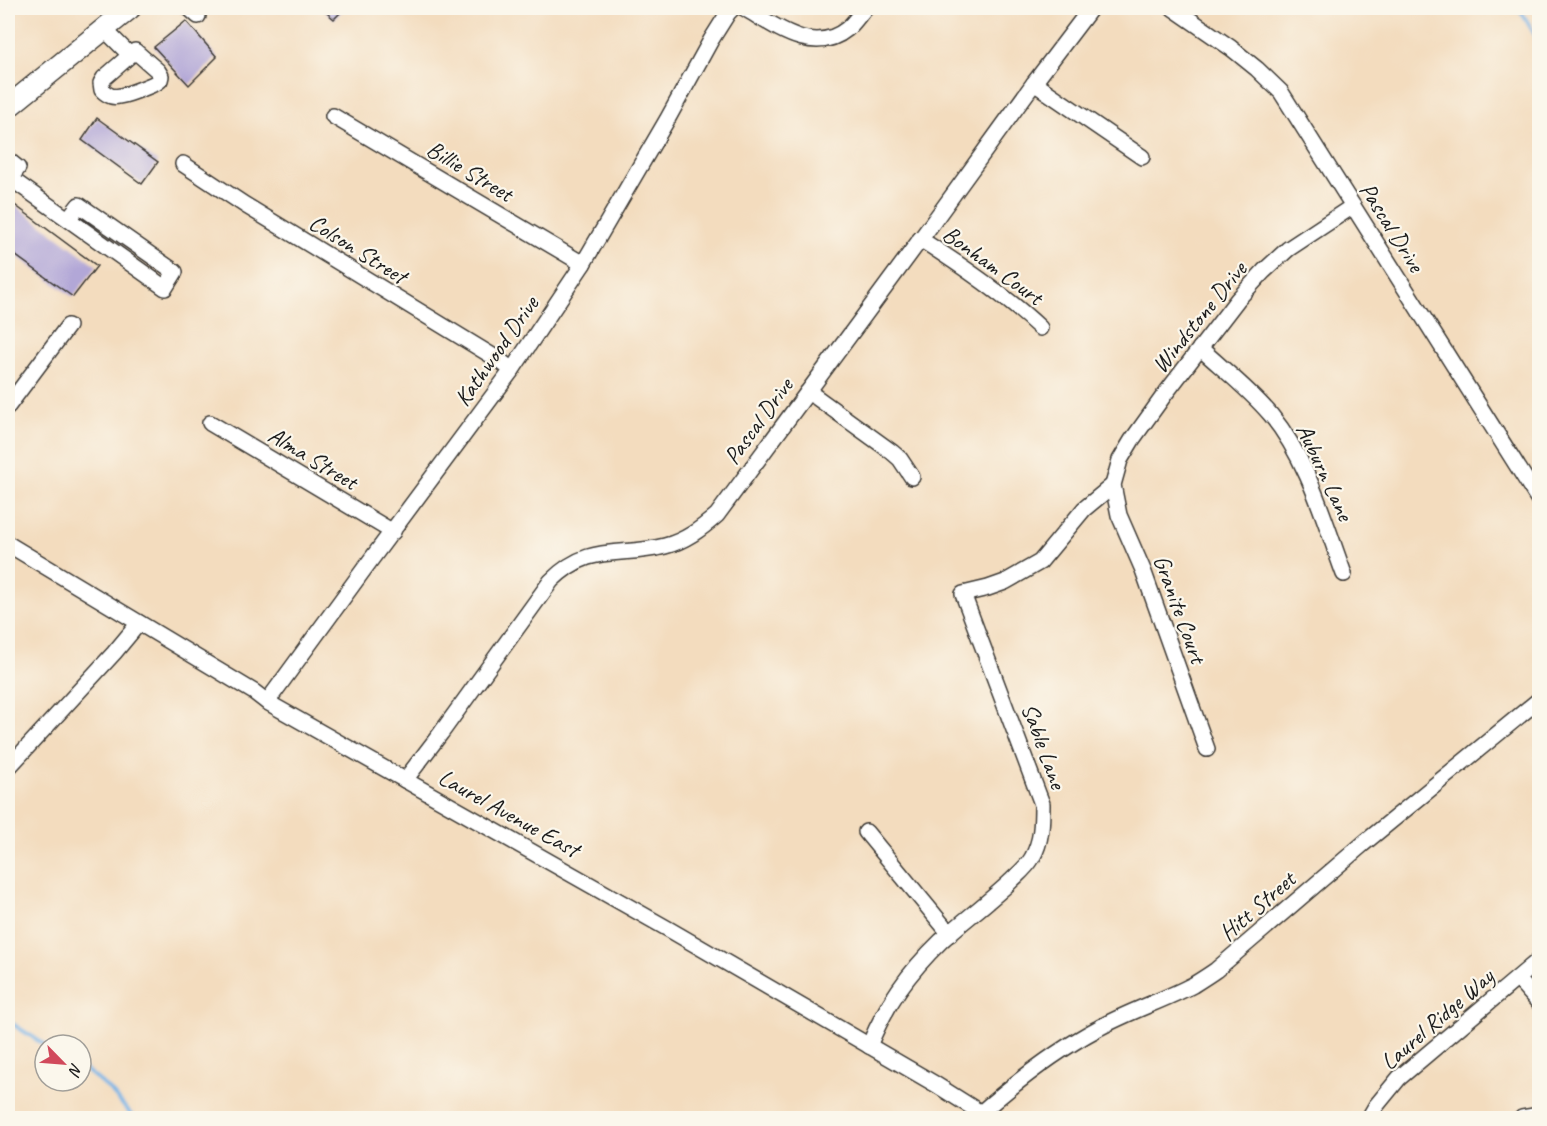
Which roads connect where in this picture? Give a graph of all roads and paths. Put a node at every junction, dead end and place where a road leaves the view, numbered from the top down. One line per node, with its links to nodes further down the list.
1 (130, 8): 7 (highway)
2 (733, 8): 18 (street, Kathwood Drive)
3 (744, 8): 4 (street)
4 (865, 8)
5 (1092, 8): 9 (street, Pascal Drive)
6 (1173, 8): 15 (street, Pascal Drive)
7 (104, 29): 8 (street); 10 (highway)
8 (130, 55)
9 (1034, 83): 12 (street); 17 (street, Pascal Drive)
10 (8, 107)
11 (333, 116): 18 (street, Billie Street)
12 (1142, 157)
13 (8, 160): 16 (street)
14 (183, 164): 22 (street, Colson Street)
15 (1353, 206): 21 (street, Windstone Drive); 28 (street, Pascal Drive)
16 (68, 219): 16 (street)
17 (920, 239): 20 (street, Bonham Court); 23 (street, Pascal Drive)
18 (583, 264): 22 (street, Kathwood Drive)
19 (68, 326): 24 (street)
20 (1040, 328)
21 (1200, 348): 27 (street, Windstone Drive); 31 (street, Auburn Lane)
22 (512, 370): 29 (street, Kathwood Drive)
23 (807, 393): 26 (street); 37 (street, Pascal Drive)
24 (8, 406)
25 (210, 423): 29 (street, Alma Street)
26 (912, 477)
27 (1113, 485): 35 (street, Granite Court); 39 (street, Sable Lane)
28 (1539, 502)
29 (393, 532): 34 (street, Kathwood Drive)
30 (8, 544): 32 (street, Laurel Avenue East)
31 (1344, 574)
32 (139, 623): 34 (street, Laurel Avenue East); 36 (street)
33 (1539, 699): 45 (street, Hitt Street)
34 (267, 702): 37 (street, Laurel Avenue East)
35 (1207, 749)
36 (8, 768)
37 (405, 780): 43 (street, Laurel Avenue East)
38 (866, 832): 39 (street)
39 (950, 934): 43 (street, Sable Lane)
40 (1539, 959): 41 (street, Laurel Ridge Way)
41 (1518, 979): 42 (street); 46 (street, Laurel Ridge Way)
42 (1539, 1004)
43 (869, 1046): 45 (street, Laurel Avenue East)
44 (1539, 1115): 47 (street)
45 (981, 1117)
46 (1369, 1119)
47 (1522, 1119)

